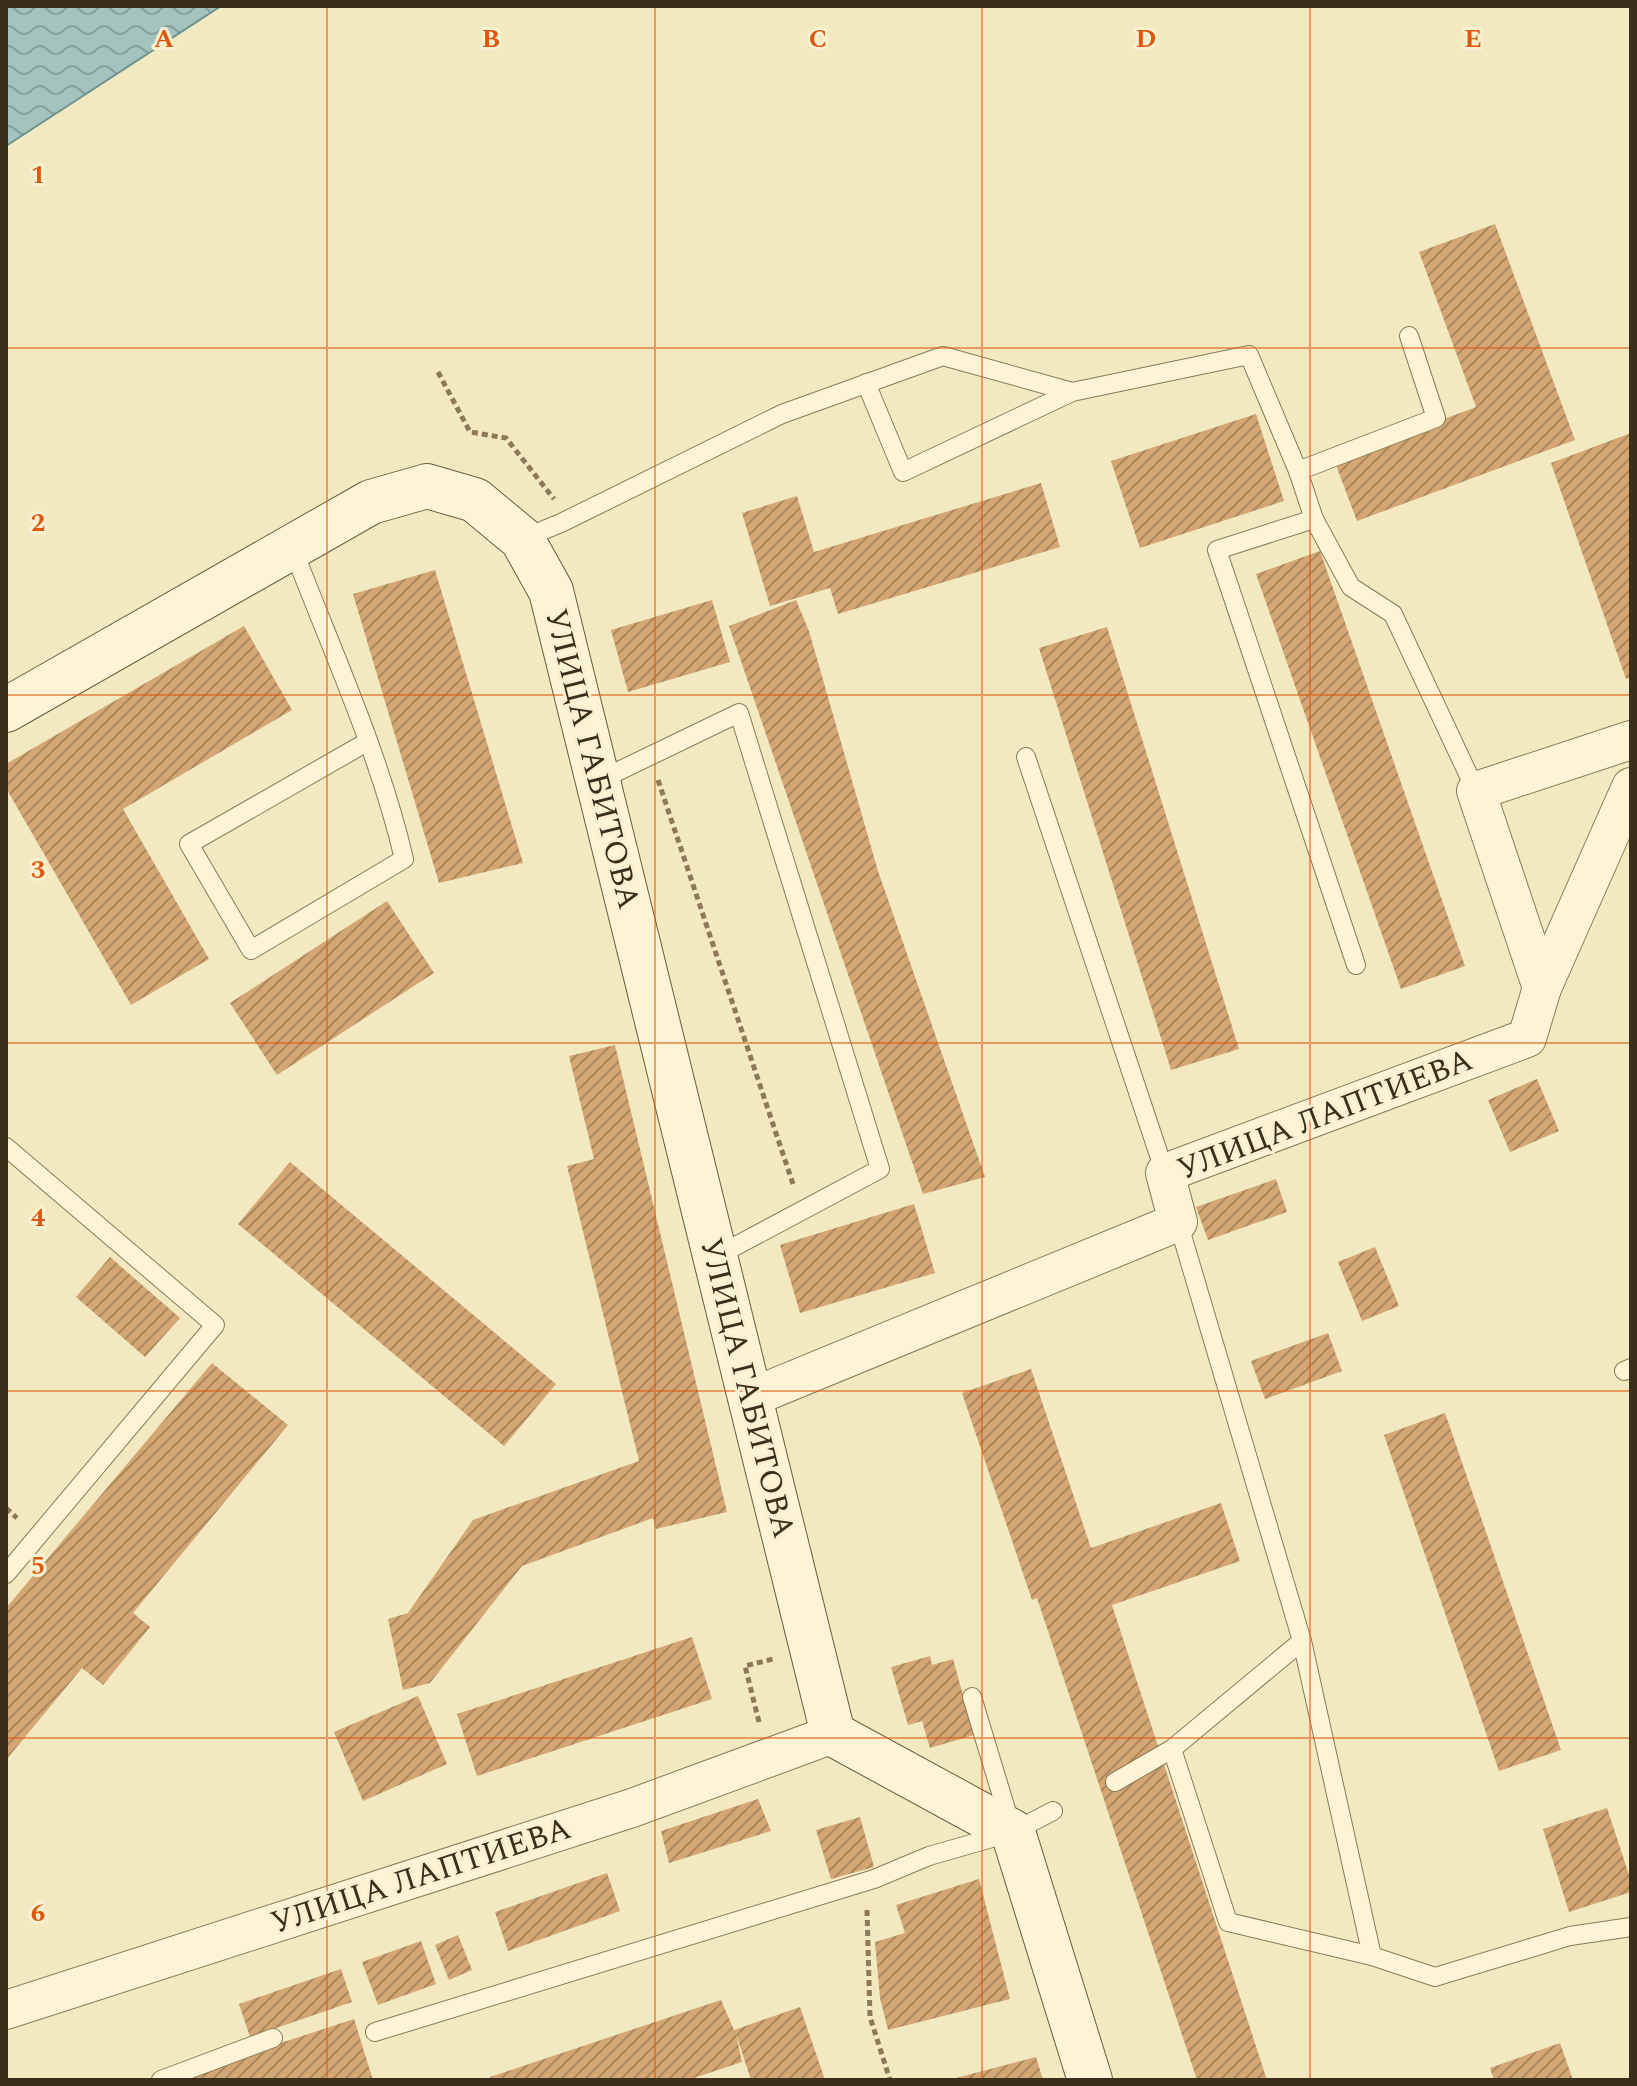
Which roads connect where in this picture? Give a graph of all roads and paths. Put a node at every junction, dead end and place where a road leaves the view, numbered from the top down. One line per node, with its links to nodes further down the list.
1 (1409, 336): 4 (lane)
2 (866, 383): 3 (lane); 3 (lane); 6 (lane)
3 (1072, 392): 4 (lane)
4 (1298, 471): 5 (lane)
5 (1314, 519): 14 (lane); 15 (lane)
6 (522, 539): 7 (street); 12 (street, УЛИЦА ГАБИТОВА)
7 (293, 549): 8 (street); 10 (lane)
8 (6, 710)
9 (1631, 740): 14 (street)
10 (367, 742): 10 (lane)
11 (1026, 757): 18 (lane)
12 (597, 781): 20 (street, УЛИЦА ГАБИТОВА); 20 (lane)
13 (1631, 787): 16 (street, УЛИЦА ЛАПТИЕВА)
14 (1476, 791): 16 (street)
15 (1356, 965)
16 (1542, 988): 18 (street, УЛИЦА ЛАПТИЕВА)
17 (6, 1147): 22 (lane)
18 (1165, 1173): 19 (street, УЛИЦА ЛАПТИЕВА)
19 (1178, 1222): 21 (street, УЛИЦА ЛАПТИЕВА); 23 (lane)
20 (715, 1257): 21 (street, УЛИЦА ГАБИТОВА)
21 (750, 1398): 25 (street, УЛИЦА ГАБИТОВА)
22 (6, 1574)
23 (1302, 1641): 26 (lane); 32 (lane)
24 (972, 1697): 29 (lane)
25 (833, 1734): 29 (street); 33 (street, УЛИЦА ЛАПТИЕВА)
26 (1172, 1749): 27 (lane); 32 (lane)
27 (1115, 1782)
28 (1053, 1811): 29 (lane)
29 (1013, 1832): 30 (lane); 38 (street)
30 (866, 1881): 34 (lane); 37 (path)
31 (1631, 1927): 32 (lane)
32 (1372, 1956)
33 (6, 2010)
34 (375, 2032)
35 (273, 2038): 36 (lane)
36 (161, 2080)
37 (890, 2080)
38 (1090, 2080)

